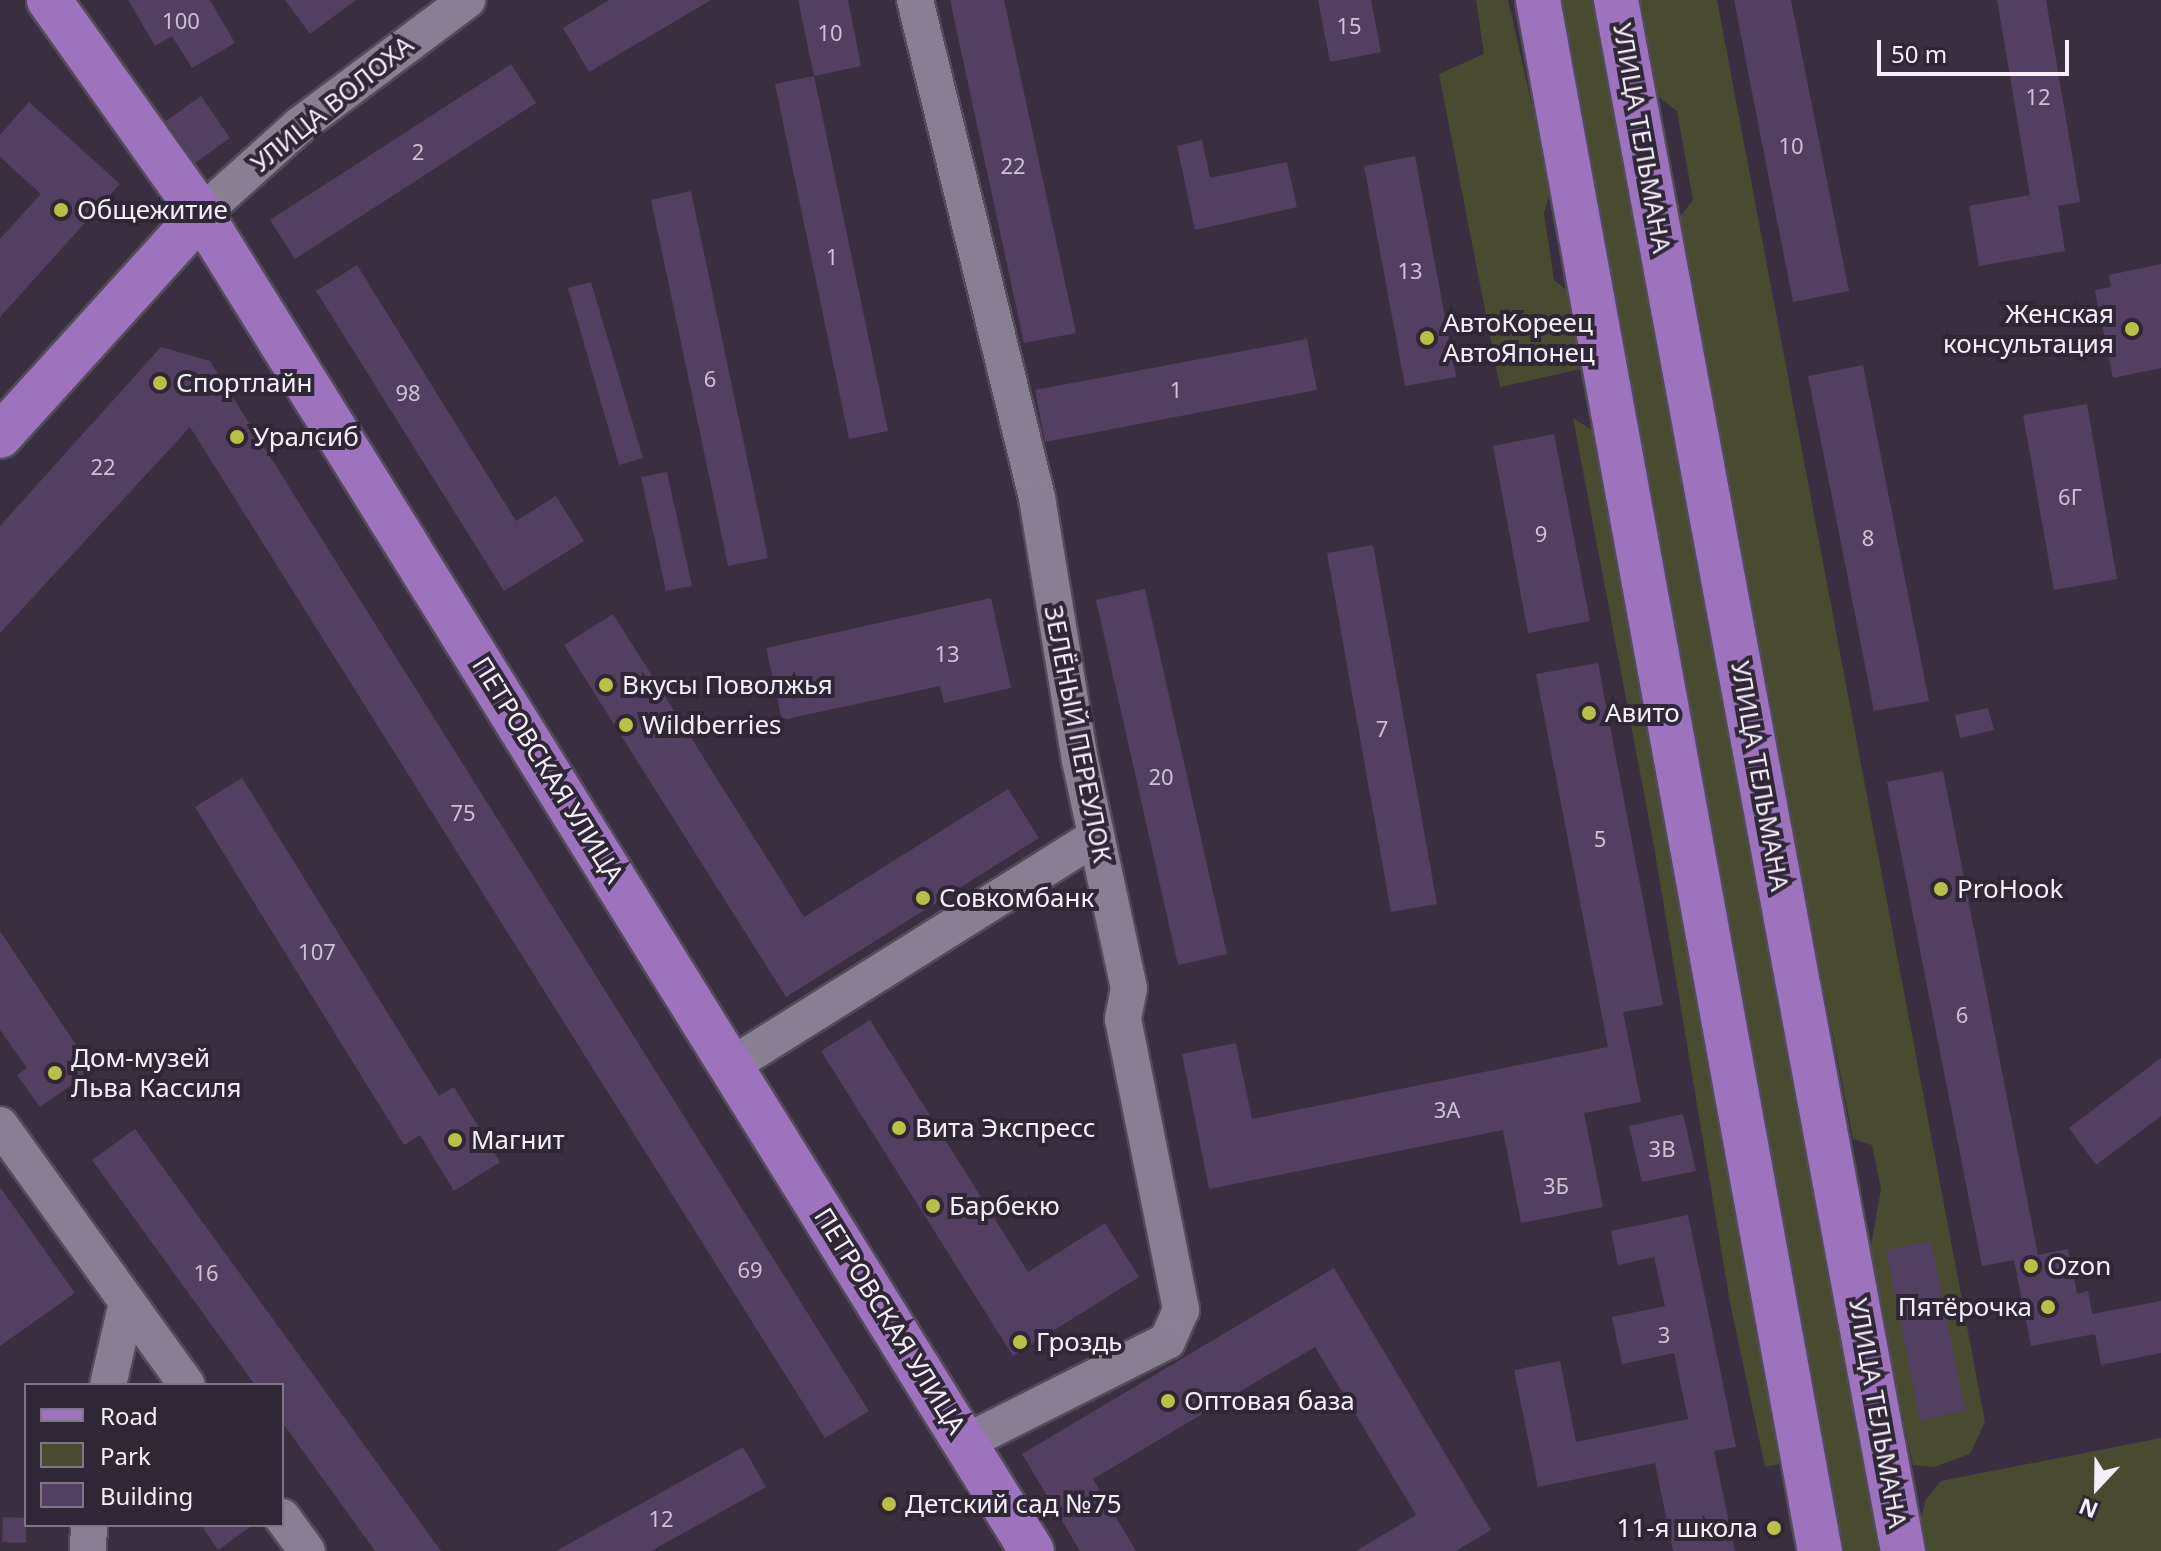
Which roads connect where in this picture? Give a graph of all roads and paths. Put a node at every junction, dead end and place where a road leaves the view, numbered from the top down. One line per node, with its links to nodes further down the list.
1 (49, 0): 6 (main road, ПЕТРОВСКАЯ УЛИЦА)
2 (467, 0): 6 (street, УЛИЦА ВОЛОХА)
3 (915, 0): 8 (street, ЗЕЛЁНЫЙ ПЕРЕУЛОК)
4 (1538, 0): 20 (main road)
5 (1616, 0): 21 (main road, УЛИЦА ТЕЛЬМАНА)
6 (201, 214): 7 (main road); 9 (main road, ПЕТРОВСКАЯ УЛИЦА)
7 (0, 436)
8 (1096, 837): 9 (street); 14 (street, ЗЕЛЁНЫЙ ПЕРЕУЛОК)
9 (732, 1065): 14 (main road, ПЕТРОВСКАЯ УЛИЦА)
10 (0, 1125): 11 (street)
11 (127, 1302): 12 (street); 13 (street)
12 (108, 1383)
13 (186, 1383)
14 (964, 1443): 19 (main road, ПЕТРОВСКАЯ УЛИЦА)
15 (284, 1520): 18 (street)
16 (89, 1527): 17 (street)
17 (88, 1551)
18 (307, 1551)
19 (1032, 1551)
20 (1820, 1551)
21 (1903, 1551)

